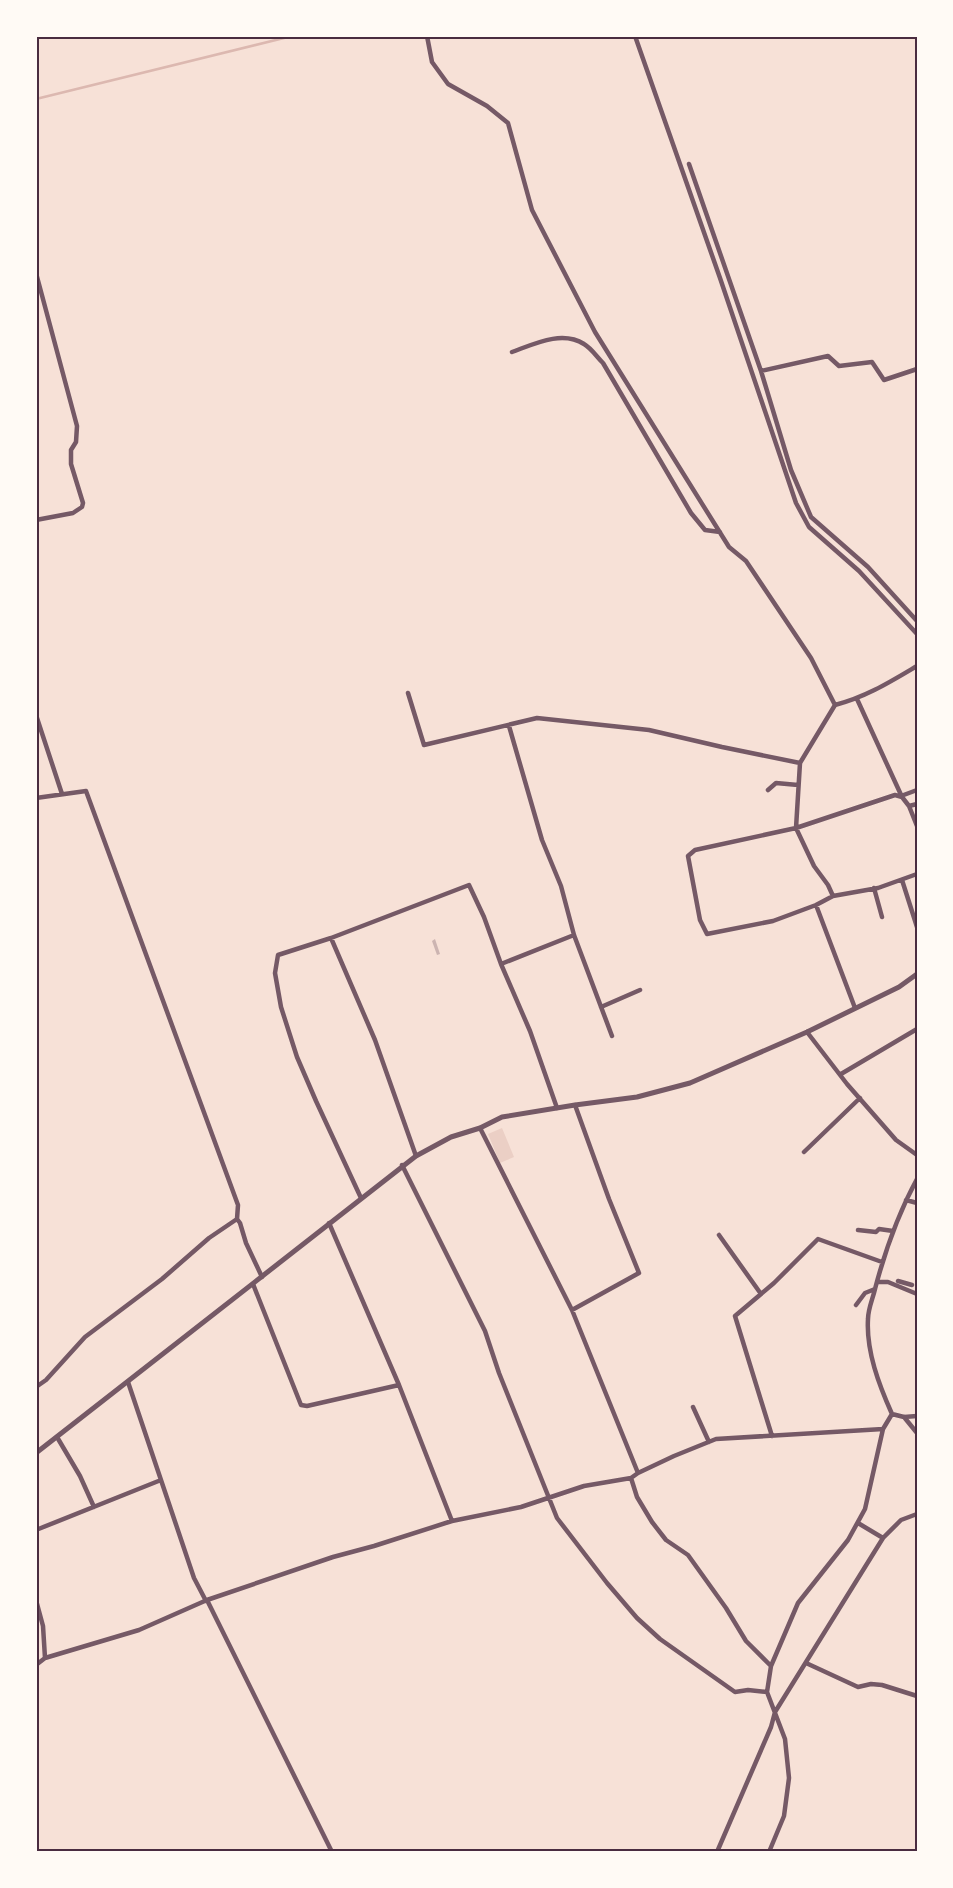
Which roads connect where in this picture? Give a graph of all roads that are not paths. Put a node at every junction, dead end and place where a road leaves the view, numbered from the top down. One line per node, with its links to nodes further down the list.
1 (428, 36): 9 (street)
2 (635, 36): 11 (street)
3 (689, 164): 7 (street)
4 (36, 273): 8 (street)
5 (512, 352): 9 (street)
6 (917, 369): 7 (street)
7 (761, 371): 10 (street)
8 (36, 520)
9 (720, 532): 15 (street)
10 (917, 621)
11 (917, 634)
12 (917, 666): 14 (street)
13 (408, 693): 17 (street)
14 (857, 699): 15 (street); 23 (street)
15 (835, 704): 18 (street)
16 (36, 715): 22 (street)
17 (509, 726): 18 (street); 36 (street)
18 (800, 763): 19 (street)
19 (798, 785): 20 (street); 28 (street)
20 (768, 790)
21 (917, 790): 23 (street)
22 (62, 794): 24 (street); 59 (street)
23 (902, 797): 26 (street); 28 (street)
24 (36, 798)
25 (917, 804): 26 (street)
26 (909, 806): 27 (street)
27 (917, 826)
28 (796, 828): 32 (street); 33 (street)
29 (917, 874): 30 (street)
30 (902, 880): 31 (street); 35 (street)
31 (874, 888): 32 (street); 34 (street)
32 (832, 896): 33 (street)
33 (816, 905): 42 (street)
34 (882, 917)
35 (917, 927)
36 (574, 935): 38 (street); 41 (street)
37 (331, 938): 38 (street); 53 (street); 56 (street)
38 (501, 964): 49 (street)
39 (917, 974): 42 (street)
40 (640, 990): 41 (street)
41 (601, 1008): 45 (street)
42 (854, 1008): 44 (street)
43 (917, 1029): 46 (street)
44 (807, 1032): 46 (street); 48 (street)
45 (612, 1036)
46 (840, 1074): 47 (street)
47 (860, 1098): 51 (street); 52 (street)
48 (575, 1105): 49 (street); 75 (street)
49 (557, 1108): 50 (street)
50 (480, 1128): 53 (street); 75 (street)
51 (804, 1152)
52 (917, 1155)
53 (416, 1156): 54 (street)
54 (402, 1165): 56 (street); 92 (street)
55 (917, 1179): 57 (street)
56 (361, 1198): 60 (street)
57 (906, 1200): 58 (street); 62 (street)
58 (917, 1203)
59 (237, 1219): 65 (street); 78 (street)
60 (329, 1222): 65 (street); 77 (street)
61 (858, 1230): 62 (street)
62 (893, 1231): 64 (street)
63 (719, 1235): 72 (street)
64 (882, 1262): 67 (street); 72 (street)
65 (262, 1277): 68 (street)
66 (898, 1281): 69 (street)
67 (877, 1282): 70 (street); 71 (street)
68 (253, 1284): 76 (street); 77 (street)
69 (915, 1285): 71 (street)
70 (875, 1288): 74 (street); 80 (street)
71 (907, 1290): 73 (street)
72 (762, 1294): 85 (street)
73 (917, 1294)
74 (856, 1305)
75 (572, 1310): 89 (street)
76 (128, 1382): 86 (street); 91 (street)
77 (400, 1385): 95 (street)
78 (36, 1387)
79 (693, 1407): 87 (street)
80 (892, 1414): 82 (street); 83 (street)
81 (917, 1416): 82 (street)
82 (904, 1417): 84 (street)
83 (883, 1429): 85 (street); 96 (street)
84 (917, 1433)
85 (772, 1436): 87 (street)
86 (57, 1437): 88 (street); 93 (street)
87 (708, 1442): 89 (street)
88 (36, 1453)
89 (638, 1472): 90 (street)
90 (631, 1478): 92 (street); 104 (street)
91 (161, 1480): 93 (street); 100 (street)
92 (549, 1498): 95 (street); 105 (street)
93 (94, 1506): 97 (street)
94 (917, 1514): 98 (street)
95 (452, 1521): 100 (street)
96 (858, 1523): 98 (street); 104 (street)
97 (36, 1530)
98 (883, 1538): 102 (street)
99 (36, 1600): 101 (street)
100 (207, 1601): 101 (street); 108 (street)
101 (45, 1658): 103 (street)
102 (806, 1663): 106 (street); 107 (street)
103 (36, 1665)
104 (771, 1666): 105 (street)
105 (767, 1692): 107 (street)
106 (917, 1696)
107 (775, 1712): 109 (street); 110 (street)
108 (332, 1852)
109 (717, 1852)
110 (769, 1852)

